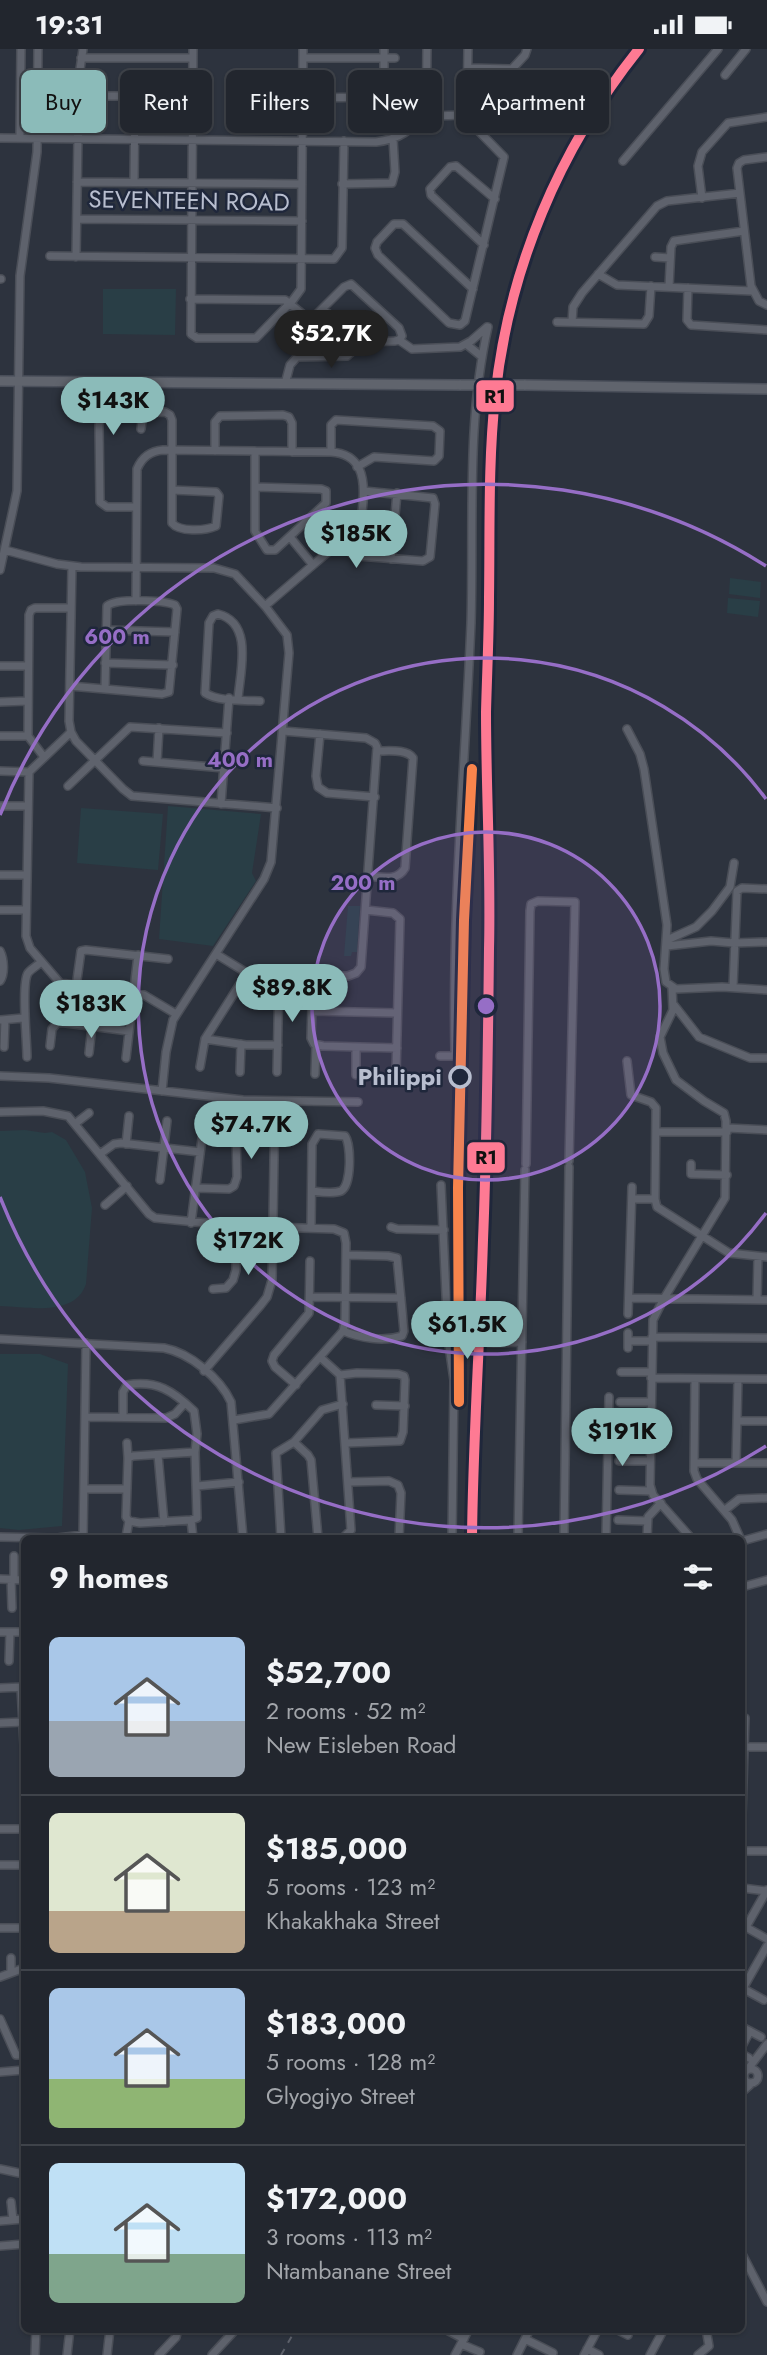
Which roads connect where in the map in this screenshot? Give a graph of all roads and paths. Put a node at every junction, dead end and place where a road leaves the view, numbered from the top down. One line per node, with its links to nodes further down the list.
1 (21, 49): 30 (street)
2 (38, 49): 31 (street)
3 (83, 49): 12 (street)
4 (303, 49): 13 (street)
5 (384, 49): 15 (street)
6 (427, 49): 19 (street)
7 (468, 49): 16 (street)
8 (527, 49): 16 (street)
9 (718, 49): 39 (street)
10 (746, 49): 20 (street)
11 (192, 53): 12 (street)
12 (81, 58): 17 (street)
13 (303, 58): 15 (street); 18 (street)
14 (395, 58): 15 (street)
15 (384, 59): 21 (street)
16 (468, 68)
17 (80, 70)
18 (303, 70)
19 (427, 70)
20 (725, 75)
21 (334, 98)
22 (767, 117): 46 (street)
23 (78, 133): 32 (street)
24 (135, 133): 33 (street)
25 (191, 133): 35 (street)
26 (303, 133): 36 (street)
27 (403, 133): 34 (street)
28 (481, 133): 47 (street)
29 (0, 138): 30 (street)
30 (20, 138): 31 (street)
31 (37, 138): 32 (street); 77 (street)
32 (78, 139): 33 (street); 40 (street)
33 (135, 139): 35 (street); 41 (street)
34 (393, 139): 37 (street); 44 (street)
35 (191, 140): 36 (street); 42 (street)
36 (303, 141): 37 (street); 43 (street)
37 (344, 141): 44 (street)
38 (767, 157): 45 (street)
39 (623, 161)
40 (77, 182): 41 (street); 48 (street)
41 (134, 183): 42 (street)
42 (190, 183): 43 (street); 49 (street)
43 (302, 184): 50 (street)
44 (342, 184): 58 (street)
45 (740, 193): 46 (street); 51 (street)
46 (702, 198): 59 (street)
47 (495, 199): 52 (street); 52 (street)
48 (76, 219): 49 (street, SEVENTEEN ROAD); 54 (street)
49 (191, 220): 50 (street, SEVENTEEN ROAD); 56 (street)
50 (302, 222): 58 (street)
51 (744, 231): 57 (street); 64 (street)
52 (484, 245): 63 (street)
53 (50, 256): 54 (street)
54 (76, 257): 56 (street)
55 (655, 257): 57 (street)
56 (191, 258): 58 (street); 65 (street)
57 (670, 258): 61 (street)
58 (301, 259): 66 (street)
59 (598, 274): 60 (street); 70 (street)
60 (651, 286): 61 (street); 70 (street)
61 (669, 287): 62 (street)
62 (688, 288): 64 (street); 71 (street)
63 (473, 289): 63 (street)
64 (752, 291): 67 (street)
65 (190, 299): 66 (street); 66 (street)
66 (290, 304): 68 (street)
67 (767, 305)
68 (323, 309): 72 (street); 73 (street)
69 (557, 322): 70 (street)
70 (572, 322)
71 (767, 330)
72 (399, 340): 73 (street); 74 (street)
73 (362, 343): 78 (street)
74 (466, 344): 75 (street); 75 (street)
75 (481, 356): 184 (street)
76 (0, 381): 77 (main road)
77 (19, 382): 78 (main road); 95 (street)
78 (285, 384): 79 (main road, bridge)
79 (767, 389)
80 (144, 413): 81 (street); 82 (street); 92 (street)
81 (141, 429)
82 (172, 450): 83 (street); 89 (street); 92 (street)
83 (215, 451): 84 (street); 85 (street)
84 (255, 451): 85 (street); 88 (street)
85 (292, 451): 86 (street)
86 (331, 452): 87 (street); 87 (street)
87 (357, 467): 90 (street)
88 (255, 487): 93 (street); 93 (street)
89 (172, 490): 89 (street)
90 (364, 491): 91 (street); 94 (street)
91 (397, 493): 96 (street); 96 (street)
92 (136, 507): 99 (street)
93 (290, 537): 97 (street)
94 (340, 542): 96 (street); 97 (street)
95 (5, 550): 98 (street); 100 (street)
96 (391, 559)
97 (313, 565): 102 (street)
98 (72, 566): 99 (street); 103 (street)
99 (136, 567): 101 (street); 102 (street)
100 (0, 570)
101 (136, 601): 104 (street); 105 (street)
102 (265, 606): 119 (street)
103 (71, 608): 109 (street); 110 (street)
104 (106, 630): 105 (street); 106 (street)
105 (176, 632): 107 (street)
106 (105, 663): 107 (street); 111 (street)
107 (173, 665): 111 (street)
108 (0, 666): 109 (street)
109 (28, 666): 114 (street)
110 (70, 686): 111 (street); 120 (street)
111 (104, 689)
112 (229, 698): 113 (street); 113 (street); 121 (street)
113 (238, 699): 115 (street)
114 (27, 701): 116 (street); 124 (street)
115 (260, 701)
116 (0, 702)
117 (159, 728): 121 (street); 127 (street); 129 (street)
118 (626, 729): 150 (street)
119 (283, 731): 122 (street); 138 (street)
120 (71, 732): 126 (street); 127 (street)
121 (227, 733): 130 (street)
122 (320, 734): 125 (street); 134 (street)
123 (0, 736): 124 (street)
124 (28, 736): 126 (street)
125 (379, 751): 134 (street); 142 (street)
126 (44, 757): 132 (street)
127 (95, 760): 133 (street); 135 (street)
128 (143, 761): 129 (street)
129 (156, 762): 130 (street)
130 (224, 768): 135 (street)
131 (0, 771): 132 (street)
132 (29, 772): 137 (street)
133 (68, 786)
134 (375, 797): 142 (street)
135 (221, 804): 138 (street)
136 (0, 806): 137 (street)
137 (28, 806): 141 (street)
138 (277, 809): 153 (street)
139 (734, 863): 143 (street)
140 (0, 875): 141 (street)
141 (27, 875): 147 (street)
142 (368, 876): 148 (street)
143 (731, 885): 144 (street); 150 (street)
144 (740, 888): 145 (street); 151 (street)
145 (767, 889)
146 (0, 910): 147 (street)
147 (26, 910): 156 (street)
148 (366, 910): 159 (street); 168 (street)
149 (767, 942): 151 (street)
150 (667, 943): 151 (street); 163 (street)
151 (734, 943): 162 (street)
152 (0, 951): 160 (street)
153 (216, 954): 157 (street); 169 (street)
154 (138, 955): 155 (street); 161 (street); 165 (street)
155 (168, 959)
156 (41, 962): 161 (street); 170 (street)
157 (247, 973): 158 (street); 175 (street)
158 (279, 975): 159 (street); 177 (street)
159 (313, 975): 167 (street)
160 (0, 981)
161 (76, 986): 165 (street); 172 (street)
162 (733, 987): 163 (street); 164 (street)
163 (672, 988): 166 (street)
164 (767, 990)
165 (134, 993): 169 (street); 174 (street)
166 (674, 1005): 187 (street); 204 (street)
167 (312, 1011): 168 (street); 178 (street)
168 (397, 1013): 182 (street)
169 (176, 1014): 196 (street)
170 (23, 1018): 171 (street); 185 (street)
171 (2, 1020): 180 (street)
172 (71, 1023): 173 (street); 179 (street)
173 (92, 1026): 174 (street); 183 (street)
174 (129, 1031): 186 (street)
175 (205, 1039): 176 (street); 189 (street)
176 (241, 1044): 177 (street); 190 (street)
177 (278, 1045): 191 (street)
178 (316, 1045): 181 (street); 193 (street)
179 (50, 1046)
180 (4, 1047)
181 (356, 1047): 182 (street); 194 (street)
182 (397, 1048): 192 (street)
183 (89, 1053)
184 (440, 1056)
185 (27, 1057)
186 (126, 1058)
187 (767, 1058)
188 (626, 1061): 206 (street)
189 (200, 1067)
190 (240, 1072)
191 (277, 1072)
192 (396, 1073)
193 (316, 1074)
194 (356, 1075)
195 (0, 1076): 196 (street)
196 (162, 1091): 197 (street)
197 (275, 1101): 198 (street); 224 (street)
198 (358, 1103)
199 (0, 1112): 203 (street)
200 (89, 1113): 203 (street)
201 (129, 1116): 207 (street)
202 (167, 1121): 208 (street)
203 (76, 1123): 210 (street)
204 (727, 1130): 205 (street); 206 (street); 212 (street)
205 (767, 1130)
206 (657, 1132): 220 (street)
207 (126, 1144): 208 (street); 210 (street)
208 (164, 1148): 209 (street); 213 (street)
209 (200, 1152): 217 (street); 217 (street)
210 (100, 1154): 215 (street)
211 (691, 1164): 212 (street)
212 (727, 1175): 228 (street)
213 (160, 1180)
214 (441, 1185): 227 (street)
215 (127, 1186): 221 (street); 222 (street)
216 (632, 1187): 219 (street)
217 (195, 1188): 222 (street)
218 (312, 1191): 218 (street); 225 (street)
219 (632, 1199): 220 (street); 237 (street)
220 (655, 1199): 228 (street)
221 (105, 1205)
222 (191, 1223): 223 (street)
223 (236, 1226): 224 (street); 233 (street)
224 (274, 1227): 225 (street); 251 (street)
225 (311, 1227): 229 (street)
226 (391, 1227): 227 (street)
227 (444, 1230): 245 (street)
228 (702, 1236): 230 (street); 238 (street)
229 (346, 1255): 235 (street); 236 (street)
230 (758, 1257): 231 (street); 239 (street)
231 (767, 1257)
232 (310, 1261): 234 (street)
233 (213, 1289)
234 (310, 1297): 235 (street); 258 (street)
235 (345, 1297): 236 (street); 242 (street)
236 (401, 1298): 242 (street)
237 (629, 1298): 238 (street); 241 (street)
238 (663, 1300): 239 (street); 246 (street)
239 (757, 1300): 240 (street)
240 (767, 1300)
241 (628, 1314)
242 (343, 1331): 250 (street)
243 (767, 1338): 246 (street)
244 (0, 1339): 249 (street)
245 (448, 1339): 248 (street); 308 (street)
246 (652, 1339): 247 (street); 254 (street)
247 (628, 1341)
248 (522, 1342): 309 (street); 310 (street)
249 (86, 1343): 251 (street); 266 (street)
250 (320, 1357): 253 (street); 258 (street)
251 (204, 1371): 268 (street)
252 (621, 1372): 254 (street)
253 (341, 1375): 263 (street); 265 (street)
254 (652, 1375): 255 (street); 261 (street)
255 (695, 1379): 256 (street); 281 (street)
256 (738, 1379): 257 (street); 269 (street)
257 (767, 1379)
258 (296, 1385): 268 (street)
259 (608, 1397): 311 (street)
260 (620, 1402): 261 (street)
261 (651, 1402): 272 (street)
262 (185, 1403): 267 (street); 267 (street); 276 (street)
263 (343, 1405): 273 (street); 275 (street)
264 (376, 1405): 265 (street)
265 (405, 1406): 275 (street)
266 (85, 1417): 267 (street); 287 (street)
267 (123, 1417)
268 (234, 1420): 284 (street)
269 (737, 1421): 270 (street); 282 (street)
270 (767, 1421)
271 (620, 1431): 272 (street)
272 (650, 1432): 280 (street)
273 (294, 1442): 304 (street); 305 (street)
274 (127, 1443): 278 (street)
275 (346, 1443): 285 (street)
276 (195, 1452): 277 (street); 286 (street)
277 (158, 1455): 278 (street); 298 (street)
278 (128, 1458): 288 (street)
279 (619, 1461): 280 (street)
280 (650, 1461): 290 (street)
281 (694, 1462): 282 (street); 293 (street)
282 (736, 1462): 283 (street)
283 (767, 1463)
284 (239, 1482): 286 (street); 303 (street)
285 (349, 1482): 306 (street); 307 (street)
286 (197, 1486): 294 (street)
287 (83, 1489): 288 (street); 300 (street)
288 (126, 1489): 296 (street)
289 (619, 1490): 290 (street)
290 (651, 1491): 292 (street)
291 (767, 1498): 293 (street)
292 (661, 1503): 297 (street); 313 (street)
293 (724, 1510): 314 (street)
294 (191, 1520): 298 (street); 302 (street)
295 (618, 1520): 297 (street)
296 (129, 1521): 298 (street); 301 (street)
297 (647, 1521): 312 (street)
298 (164, 1522)
299 (767, 1534): 317 (street)
300 (83, 1535)
301 (126, 1535)
302 (193, 1535)
303 (243, 1535)
304 (281, 1535)
305 (318, 1535)
306 (346, 1535)
307 (399, 1535)
308 (452, 1535)
309 (517, 1535)
310 (564, 1535)
311 (606, 1535)
312 (647, 1535)
313 (688, 1535)
314 (739, 1535)
315 (0, 1537): 316 (street)
316 (21, 1537)
317 (745, 1539)
318 (14, 1556): 320 (street)
319 (0, 1579): 320 (street)
320 (13, 1580): 321 (street); 324 (street)
321 (21, 1580)
322 (767, 1580): 323 (street)
323 (745, 1586)
324 (12, 1608)
325 (0, 1632): 326 (street)
326 (10, 1632): 327 (street); 328 (street)
327 (21, 1632)
328 (9, 1661)
329 (21, 1687): 330 (street)
330 (0, 1688)
331 (21, 1721): 332 (street)
332 (0, 1723)
333 (745, 1747): 334 (street)
334 (767, 1747)
335 (0, 1829): 336 (street)
336 (21, 1829)
337 (745, 1851): 338 (street)
338 (767, 1851)
339 (0, 1865): 340 (street)
340 (21, 1865)
341 (745, 1888): 342 (street)
342 (767, 1890): 343 (street)
343 (764, 1902): 344 (street)
344 (745, 1925)
345 (745, 1927): 348 (street)
346 (0, 1928): 347 (street)
347 (21, 1928)
348 (767, 1939)
349 (767, 1946): 354 (street)
350 (11, 1958): 352 (street)
351 (21, 1969): 352 (street)
352 (11, 1972): 353 (street)
353 (0, 1977)
354 (745, 1984)
355 (745, 1990): 356 (street)
356 (764, 2000)
357 (0, 2019): 362 (street)
358 (745, 2028): 359 (street)
359 (750, 2031): 360 (street); 361 (street)
360 (745, 2040)
361 (764, 2041): 363 (street)
362 (21, 2055)
363 (760, 2057): 366 (street); 368 (street)
364 (21, 2070): 365 (street)
365 (0, 2072)
366 (746, 2073): 367 (street); 368 (street); 368 (street)
367 (745, 2077)
368 (756, 2078): 369 (street); 370 (street)
369 (765, 2084)
370 (745, 2087)
371 (1, 2172): 372 (street)
372 (19, 2173)
373 (12, 2201): 375 (street)
374 (21, 2219): 375 (street)
375 (13, 2220): 376 (street)
376 (0, 2221)
377 (21, 2244): 378 (street)
378 (0, 2246)
379 (745, 2260): 380 (street)
380 (767, 2302)
381 (36, 2333): 399 (street)
382 (70, 2333): 400 (street)
383 (110, 2333): 401 (street)
384 (177, 2333): 402 (street)
385 (232, 2333): 403 (street)
386 (452, 2333): 395 (street)
387 (467, 2333): 395 (street)
388 (528, 2333): 394 (street)
389 (596, 2333): 396 (street)
390 (624, 2333): 393 (street)
391 (662, 2333): 407 (street)
392 (706, 2333): 408 (street)
393 (628, 2335)
394 (525, 2339): 398 (street); 405 (street)
395 (463, 2341): 397 (street); 404 (street)
396 (586, 2352): 406 (street)
397 (480, 2353)
398 (553, 2353)
399 (36, 2355)
400 (67, 2355)
401 (107, 2355)
402 (159, 2355)
403 (212, 2355)
404 (455, 2355)
405 (517, 2355)
406 (599, 2355)
407 (650, 2355)
408 (698, 2355)

